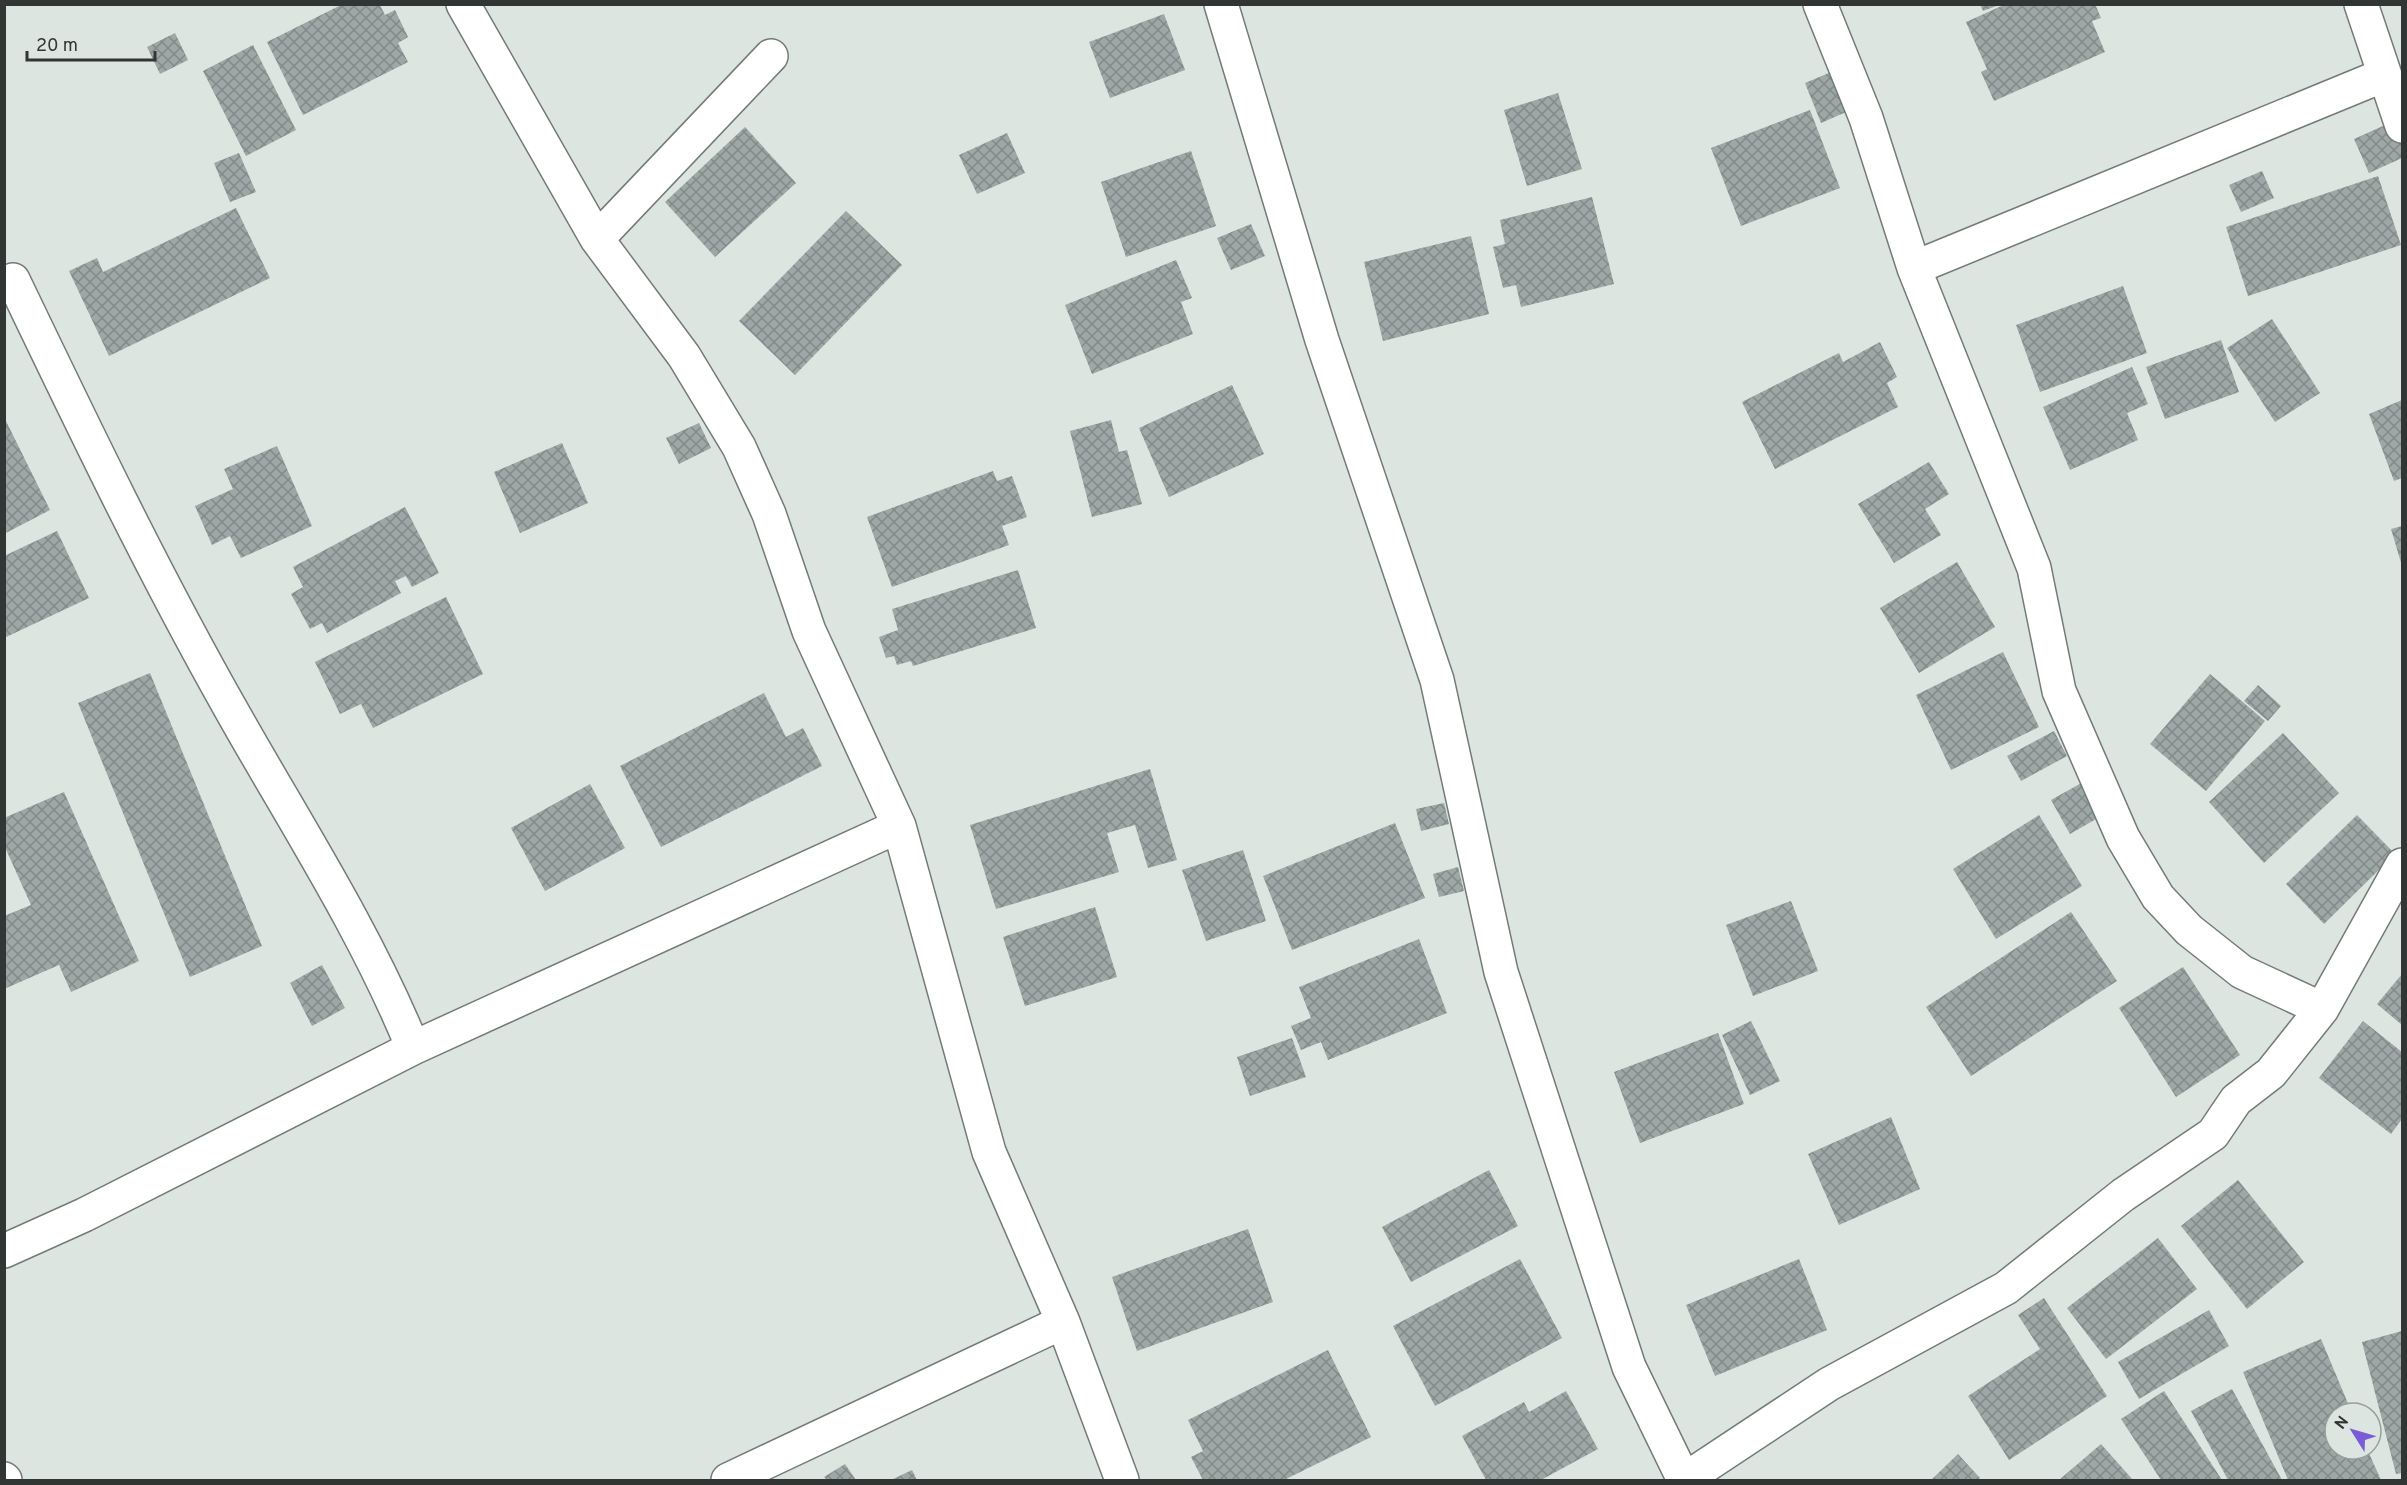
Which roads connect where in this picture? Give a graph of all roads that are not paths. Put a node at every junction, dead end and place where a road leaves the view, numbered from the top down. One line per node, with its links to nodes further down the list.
1 (464, 4): 8 (street)
2 (1221, 4): 19 (street)
3 (1820, 4): 9 (street)
4 (2361, 4): 6 (street)
5 (771, 56): 8 (street)
6 (2384, 75): 7 (street); 9 (street)
7 (2403, 126)
8 (597, 239): 11 (street)
9 (1914, 267): 13 (street)
10 (13, 280): 14 (street)
11 (899, 826): 14 (street); 16 (street)
12 (2403, 865): 13 (street)
13 (2322, 1009): 19 (street)
14 (413, 1048): 15 (street)
15 (4, 1251)
16 (1063, 1322): 17 (street); 18 (street)
17 (728, 1480)
18 (1122, 1480)
19 (1684, 1480)

